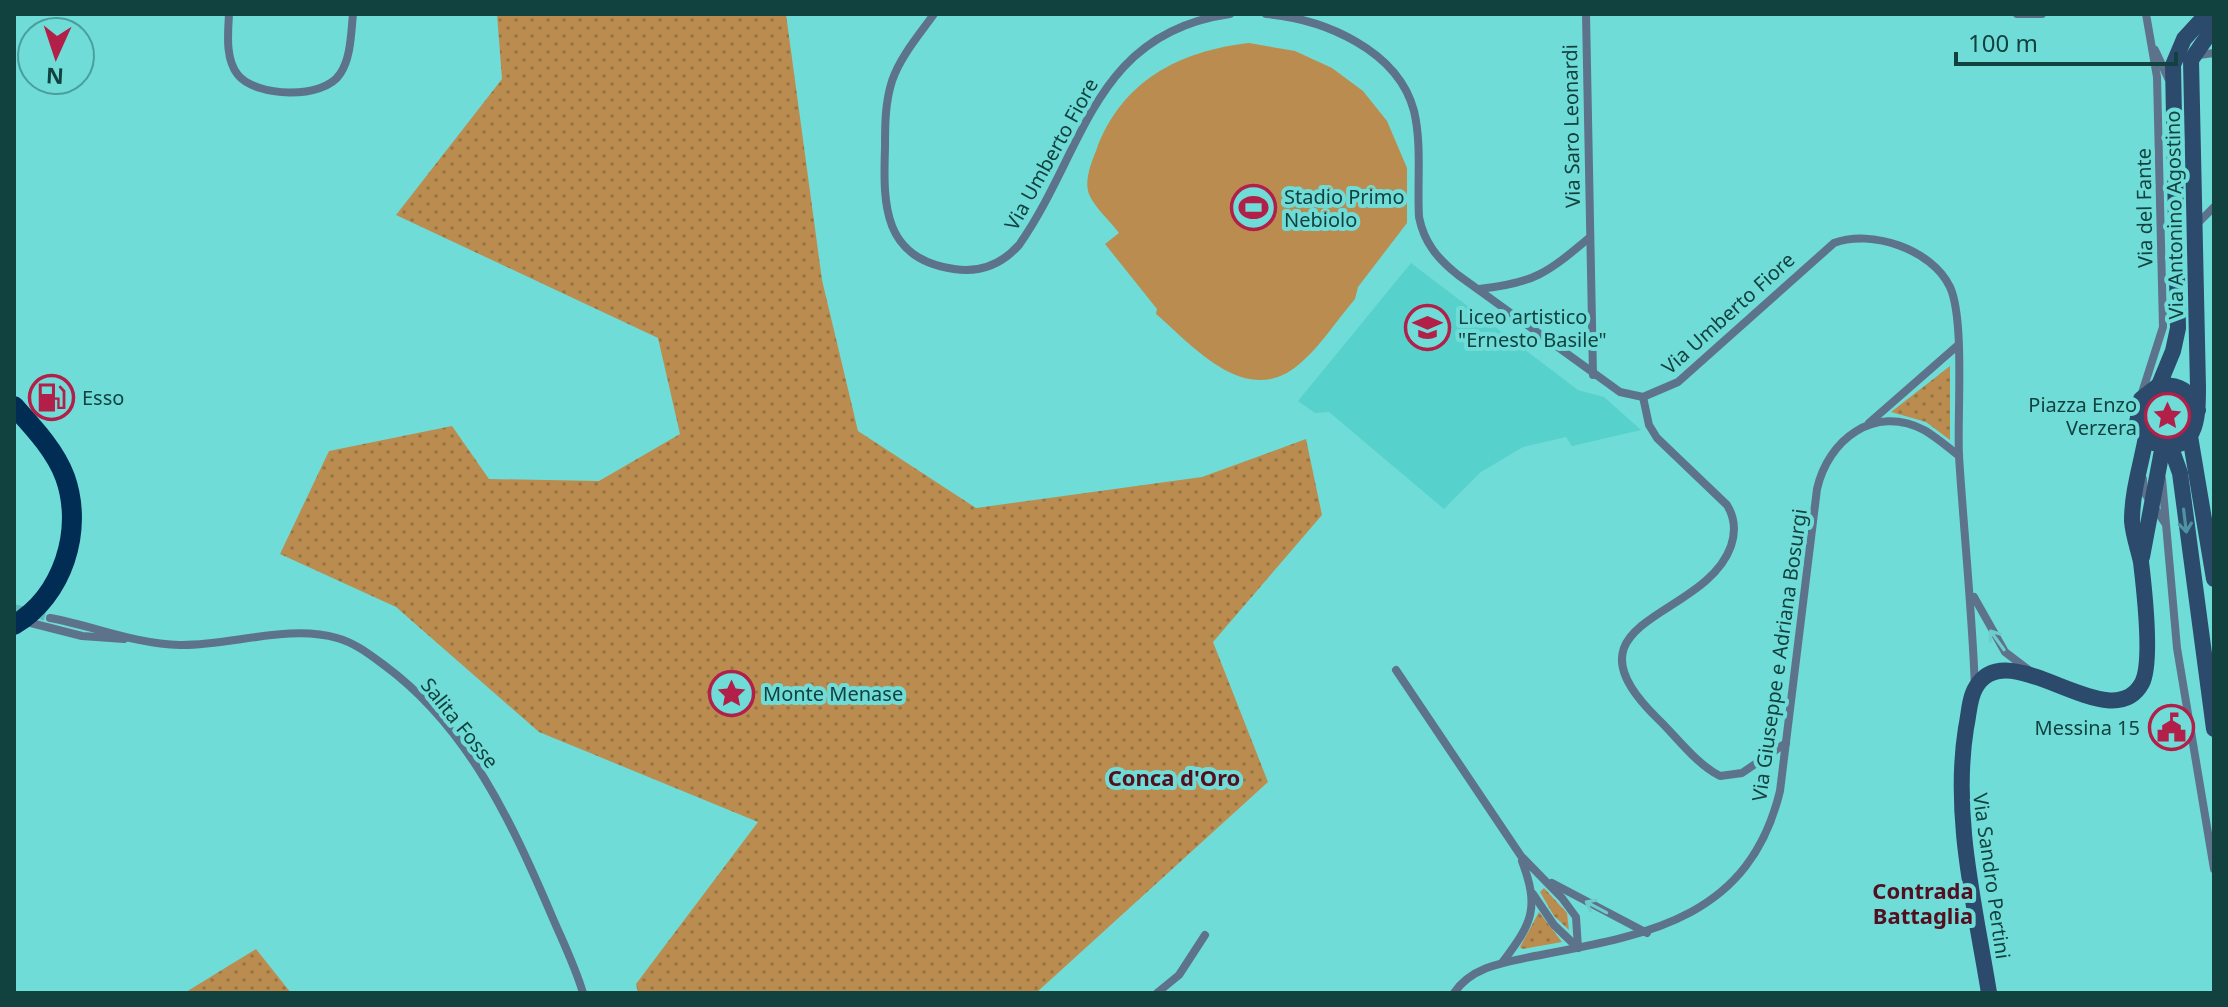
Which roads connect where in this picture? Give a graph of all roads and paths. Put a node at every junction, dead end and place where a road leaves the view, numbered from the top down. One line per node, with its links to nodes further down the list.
1 (229, 14): 2 (street)
2 (353, 14)
3 (934, 14): 4 (street, Via Umberto Fiore)
4 (1230, 14)
5 (1266, 14): 19 (street)
6 (1586, 14): 18 (street, Via Saro Leonardi)
7 (2017, 14): 8 (street)
8 (2042, 14)
9 (2146, 14): 12 (street, Via del Fante)
10 (2207, 14): 15 (main road, Via Antonino Agostino)
11 (2214, 27): 14 (main road)
12 (2152, 42): 15 (street); 24 (street, Via del Fante)
13 (2214, 53): 14 (street)
14 (2191, 60): 17 (main road, Via Antonino Agostino)
15 (2173, 88): 22 (main road, Via Antonino Agostino)
16 (2214, 207): 17 (street)
17 (2194, 227): 26 (main road, Via Antonino Agostino)
18 (1589, 238): 19 (street); 21 (street, Via Saro Leonardi)
19 (1479, 289): 21 (street)
20 (1957, 346): 23 (street, Via Umberto Fiore); 27 (street, Via Giuseppe e Adriana Bosurgi); 32 (street, Via Umberto Fiore)
21 (1593, 375): 23 (street)
22 (2159, 385): 24 (main road); 26 (main road)
23 (1643, 397): 45 (street)
24 (2141, 399): 29 (main road)
25 (14, 406): 39 (main road)
26 (2198, 410): 28 (main road)
27 (1868, 424): 32 (street); 45 (street, Via Giuseppe e Adriana Bosurgi)
28 (2190, 436): 30 (main road); 36 (main road)
29 (2146, 437): 30 (main road); 31 (main road)
30 (2164, 450): 33 (main road); 34 (street); 44 (main road, one-way to 44)
31 (2143, 455): 33 (street); 35 (main road)
32 (1959, 456): 37 (street, Via Umberto Fiore)
33 (2151, 502): 34 (street); 35 (main road)
34 (2165, 523): 47 (street)
35 (2141, 562): 42 (main road)
36 (2214, 579)
37 (1971, 593): 42 (street, Via Umberto Fiore, one-way to 37); 43 (street, Via Umberto Fiore)
38 (50, 618): 40 (street, Salita Fosse)
39 (18, 622): 40 (street)
40 (129, 640): 54 (street, Salita Fosse)
41 (1396, 670): 46 (street)
42 (2036, 677): 43 (main road)
43 (1975, 688): 57 (main road, Via Sandro Pertini)
44 (2214, 729)
45 (1786, 743): 50 (street, Via Giuseppe e Adriana Bosurgi)
46 (1521, 856): 48 (street); 49 (street)
47 (2214, 869)
48 (1545, 880): 50 (street, one-way to 48); 52 (street)
49 (1533, 894): 52 (street); 53 (street)
50 (1647, 933): 52 (street, Via Giuseppe e Adriana Bosurgi)
51 (1205, 935): 55 (street)
52 (1578, 948): 53 (street, Via Giuseppe e Adriana Bosurgi)
53 (1502, 963): 56 (street, Via Giuseppe e Adriana Bosurgi)
54 (583, 993)
55 (1157, 993)
56 (1454, 993)
57 (1989, 993)

